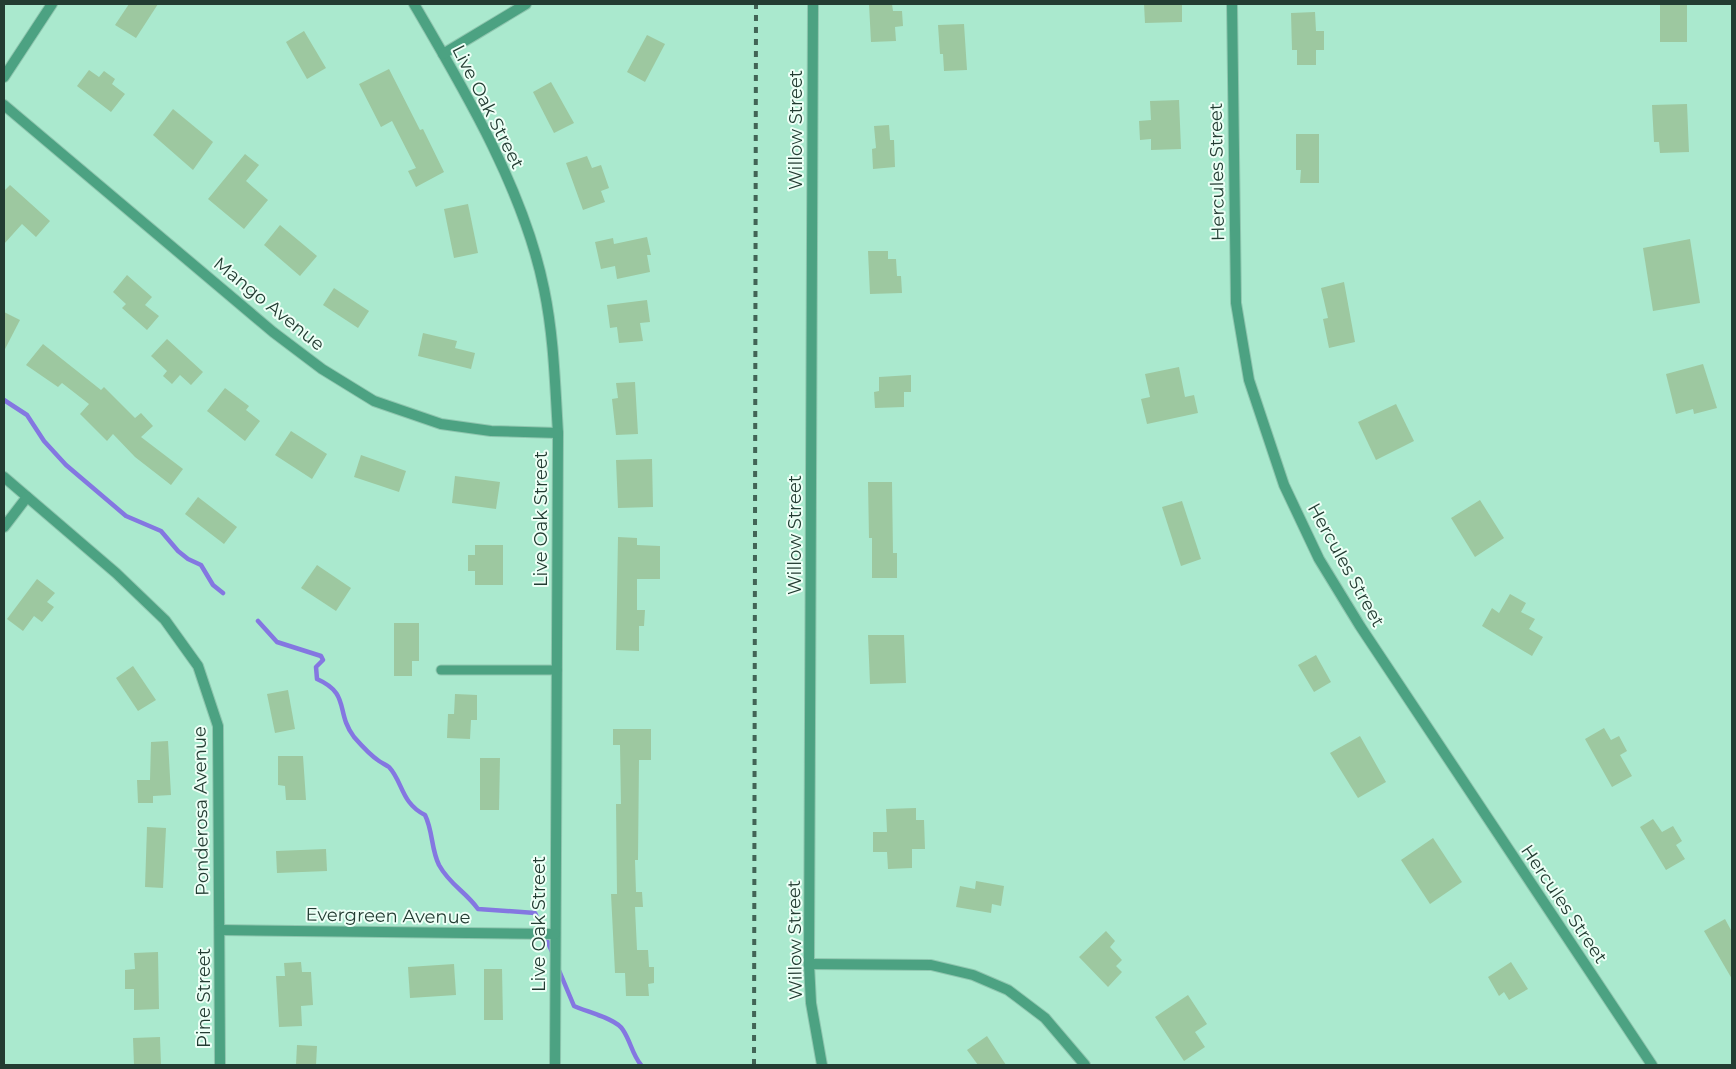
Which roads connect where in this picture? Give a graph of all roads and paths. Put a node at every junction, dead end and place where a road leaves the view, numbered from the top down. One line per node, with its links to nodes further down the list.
1 (52, 4): 7 (street)
2 (414, 4): 6 (street, Live Oak Street)
3 (526, 4): 6 (street)
4 (813, 4): 17 (street, Willow Street)
5 (1232, 4): 22 (street, Hercules Street)
6 (443, 54): 9 (street, Live Oak Street)
7 (4, 77)
8 (4, 105): 9 (street, Mango Avenue)
9 (558, 433): 14 (street, Live Oak Street)
10 (4, 477): 11 (street, Ponderosa Avenue)
11 (27, 497): 12 (street); 15 (street, Ponderosa Avenue)
12 (4, 527)
13 (441, 670): 14 (lane)
14 (556, 670): 16 (street, Live Oak Street)
15 (220, 930): 16 (street, Evergreen Avenue); 18 (street, Pine Street)
16 (555, 934): 19 (street, Live Oak Street)
17 (809, 964): 20 (street, Willow Street); 21 (street)
18 (220, 1065)
19 (555, 1065)
20 (822, 1065)
21 (1085, 1065)
22 (1652, 1065)

